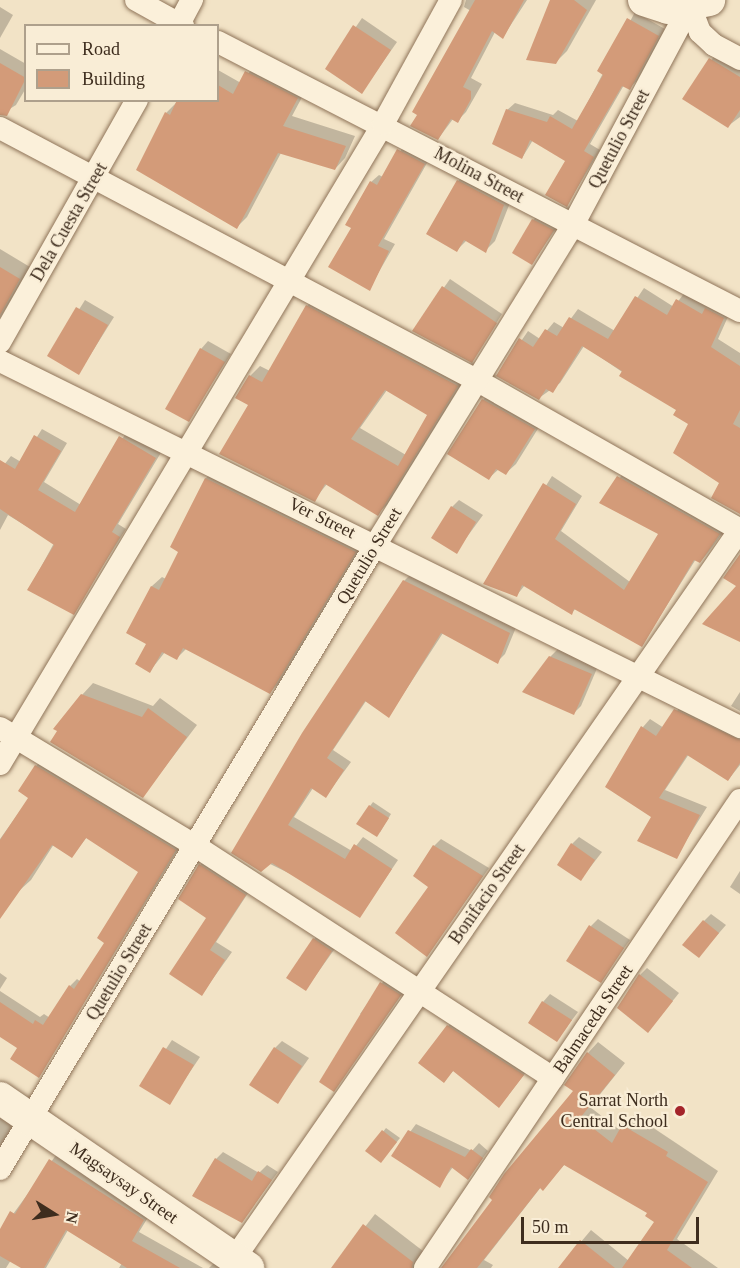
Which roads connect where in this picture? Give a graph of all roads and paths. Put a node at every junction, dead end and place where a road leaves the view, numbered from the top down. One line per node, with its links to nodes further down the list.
1 (136, 0): 6 (street)
2 (192, 0): 7 (street)
3 (450, 0): 11 (street)
4 (645, 0): 5 (main road)
5 (699, 3): 9 (street); 14 (street, Quetulio Street)
6 (178, 24)
7 (180, 24)
8 (219, 42): 11 (street, Molina Street)
9 (740, 59)
10 (136, 102): 13 (street, Dela Cuesta Street)
11 (383, 124): 14 (street, Molina Street); 15 (street)
12 (0, 128): 13 (street)
13 (96, 177): 15 (street); 17 (street, Dela Cuesta Street)
14 (573, 225): 16 (street, Molina Street); 19 (street, Quetulio Street)
15 (290, 280): 19 (street); 20 (street)
16 (740, 311)
17 (0, 342)
18 (0, 361): 20 (street, Ver Street)
19 (478, 381): 21 (street); 22 (street, Quetulio Street)
20 (188, 453): 22 (street, Ver Street); 25 (street)
21 (740, 530): 23 (street, Bonifacio Street)
22 (376, 544): 23 (street, Ver Street); 28 (street, Quetulio Street)
23 (639, 676): 24 (street, Ver Street); 29 (street, Bonifacio Street)
24 (740, 727)
25 (8, 733): 26 (street); 28 (street)
26 (0, 764)
27 (740, 800): 30 (street, Balmaceda Street)
28 (194, 845): 29 (street); 32 (street, Quetulio Street)
29 (421, 990): 30 (street); 34 (street, Bonifacio Street)
30 (553, 1078): 35 (street, Balmaceda Street)
31 (0, 1098): 32 (main road, Magsaysay Street)
32 (31, 1119): 33 (street, Quetulio Street); 34 (main road, Magsaysay Street)
33 (0, 1168)
34 (241, 1264)
35 (425, 1268)

